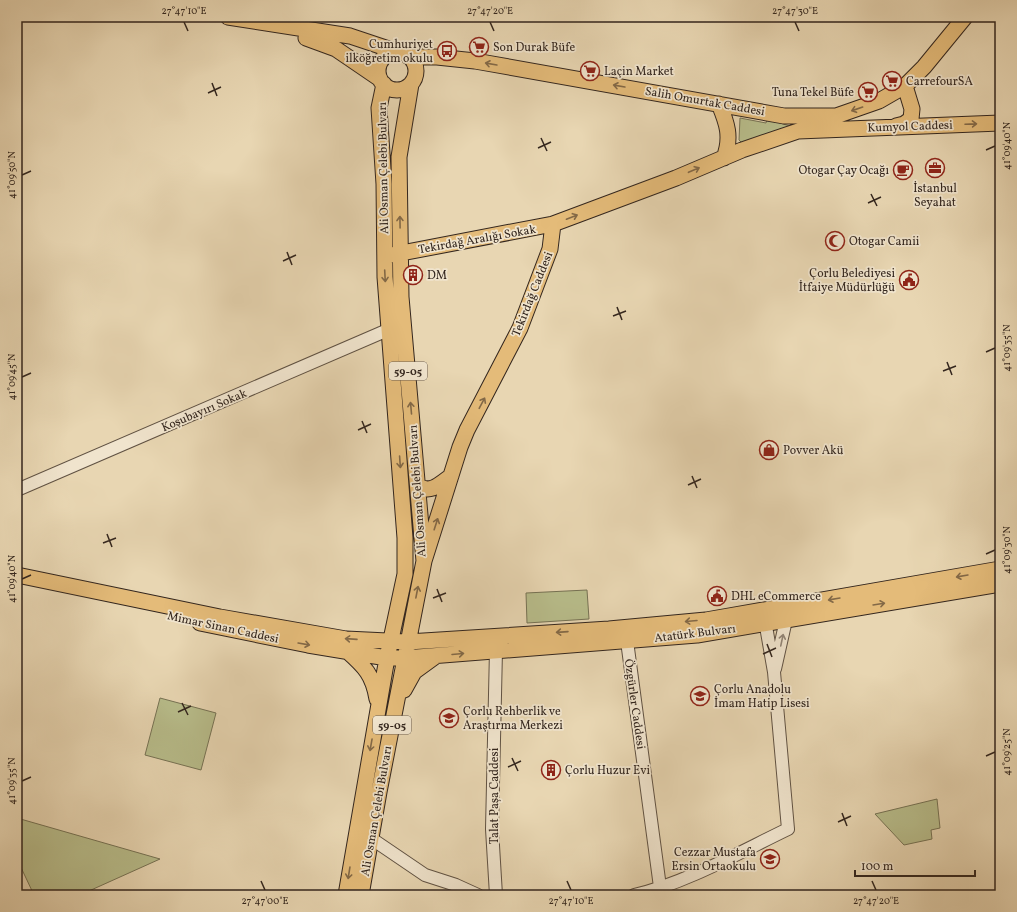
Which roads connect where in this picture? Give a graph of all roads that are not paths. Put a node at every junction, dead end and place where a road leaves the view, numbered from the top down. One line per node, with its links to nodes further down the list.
1 (228, 17): 3 (main road)
2 (965, 17): 7 (main road, Salih Omurtak Caddesi)
3 (258, 22): 4 (main road); 5 (main road)
4 (404, 55): 5 (main road); 6 (main road); 8 (main road, Salih Omurtak Caddesi, one-way to 4)
5 (382, 81): 6 (main road); 16 (main road, Ali Osman Çelebi Bulvarı)
6 (411, 84): 15 (main road, Ali Osman Çelebi Bulvarı / 59-05, one-way to 6)
7 (905, 86): 9 (main road, Salih Omurtak Caddesi, one-way to 9); 11 (main road)
8 (719, 104): 9 (main road, Salih Omurtak Caddesi); 13 (main road)
9 (740, 107): 12 (main road)
10 (1000, 123): 11 (main road, Kumyol Caddesi, one-way to 10)
11 (890, 127): 12 (main road, Kumyol Caddesi)
12 (742, 150): 13 (main road)
13 (724, 158): 14 (main road, one-way to 13)
14 (553, 224): 15 (main road, Tekirdağ Aralığı Sokak); 18 (main road, Tekirdağ Caddesi, one-way to 14)
15 (400, 253): 16 (main road, Tekirdağ Aralığı Sokak); 19 (main road, Ali Osman Çelebi Bulvarı / 59-05, one-way to 15)
16 (385, 256): 17 (main road, Ali Osman Çelebi Bulvarı, one-way to 17)
17 (390, 329): 20 (street, Koşubayırı Sokak); 30 (main road, Ali Osman Çelebi Bulvarı, one-way to 30)
18 (451, 476): 19 (main road); 21 (main road, Tekirdağ Caddesi, one-way to 18)
19 (418, 486): 21 (main road, Ali Osman Çelebi Bulvarı / 59-05)
20 (17, 490)
21 (424, 561): 26 (main road, Ali Osman Çelebi Bulvarı / 59-05, one-way to 21)
22 (1000, 569): 27 (main road, Atatürk Bulvarı, one-way to 27)
23 (17, 576): 24 (main road, Mimar Sinan Caddesi)
24 (63, 584): 30 (main road, Mimar Sinan Caddesi, one-way to 24); 34 (main road, Mimar Sinan Caddesi, one-way to 34)
25 (1000, 584): 27 (main road, Atatürk Bulvarı, one-way to 25)
26 (413, 614): 31 (main road); 32 (main road, Ali Osman Çelebi Bulvarı / 59-05)
27 (786, 614): 28 (main road, Atatürk Bulvarı); 38 (street, one-way to 27)
28 (764, 617): 29 (main road, Atatürk Bulvarı); 31 (main road, Atatürk Bulvarı, one-way to 31); 38 (street)
29 (626, 640): 33 (main road, Atatürk Bulvarı); 42 (street, Özgürler Caddesi)
30 (390, 641): 32 (main road, Atatürk Bulvarı); 36 (main road, Ali Osman Çelebi Bulvarı)
31 (430, 641): 32 (main road, Atatürk Bulvarı)
32 (408, 642): 37 (main road, Ali Osman Çelebi Bulvarı / 59-05)
33 (496, 650): 35 (main road, Atatürk Bulvarı, one-way to 33); 46 (street, Talat Paşa Caddesi)
34 (347, 651): 36 (main road, Mimar Sinan Caddesi); 40 (main road)
35 (436, 656): 37 (main road, Atatürk Bulvarı); 39 (main road)
36 (387, 658): 37 (main road, Atatürk Bulvarı); 40 (main road, Ali Osman Çelebi Bulvarı)
37 (405, 658): 39 (main road, Ali Osman Çelebi Bulvarı / 59-05)
38 (774, 672): 42 (street)
39 (396, 705): 41 (main road, Ali Osman Çelebi Bulvarı / 59-05)
40 (378, 706): 43 (main road, Ali Osman Çelebi Bulvarı, one-way to 43)
41 (372, 839): 44 (main road, Ali Osman Çelebi Bulvarı / 59-05); 45 (street)
42 (660, 887): 47 (street)
43 (346, 895)
44 (361, 895)
45 (478, 895)
46 (496, 895)
47 (634, 895)

